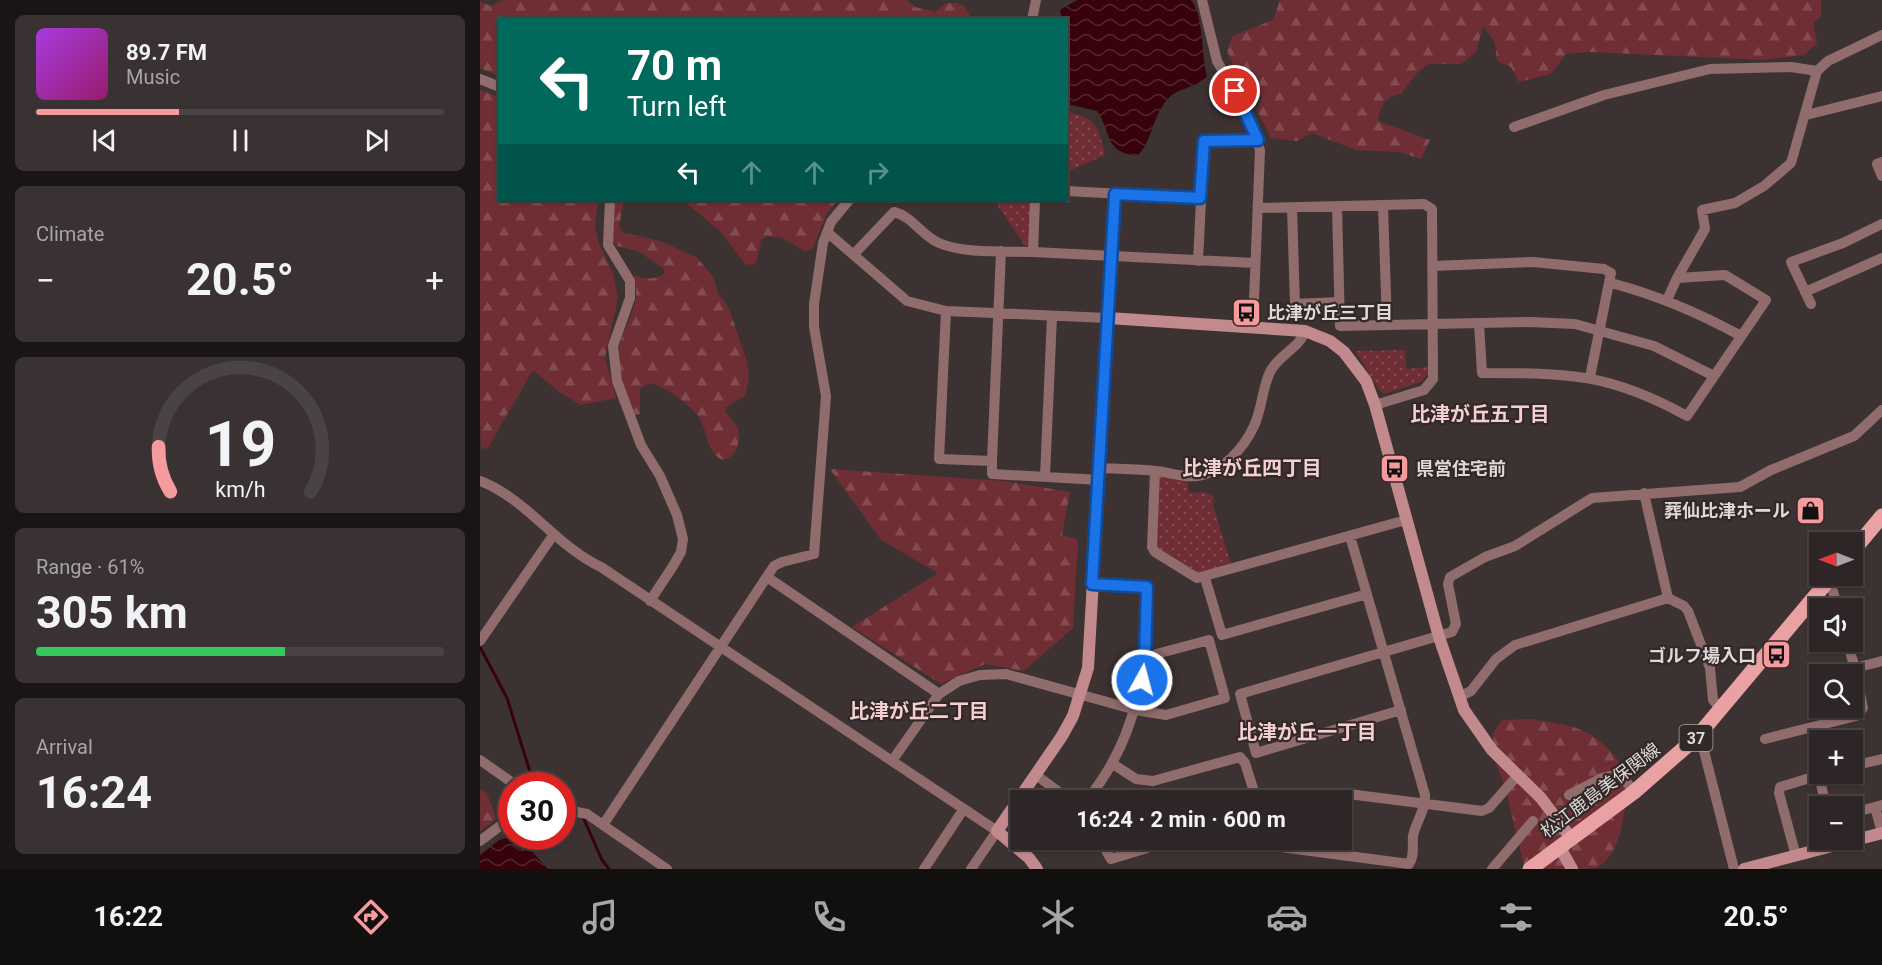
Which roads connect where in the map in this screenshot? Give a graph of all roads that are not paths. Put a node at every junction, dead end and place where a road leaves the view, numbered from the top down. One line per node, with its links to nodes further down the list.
1 (1036, 0): 3 (street)
2 (1202, 0): 11 (street)
3 (1032, 18)
4 (1882, 35): 5 (street)
5 (1817, 71): 9 (street); 10 (street)
6 (480, 79): 7 (street)
7 (498, 86)
8 (1882, 96): 9 (street)
9 (1806, 115): 34 (street)
10 (1514, 128)
11 (1258, 140): 16 (street); 22 (street)
12 (1882, 162): 13 (street)
13 (1882, 176)
14 (1068, 191): 15 (street)
15 (1115, 194): 16 (street); 29 (street)
16 (1200, 198): 31 (street)
17 (610, 201): 72 (street)
18 (848, 201): 25 (street)
19 (1035, 201): 27 (street)
20 (1383, 206): 21 (street); 33 (street); 47 (street)
21 (1337, 207): 23 (street); 38 (street)
22 (1259, 208): 23 (street); 32 (street)
23 (1292, 208): 38 (street)
24 (1882, 224): 36 (street)
25 (827, 232): 28 (street); 66 (street)
26 (1001, 251): 27 (street); 28 (street); 41 (street)
27 (1033, 252): 29 (street)
28 (855, 253): 40 (street)
29 (1111, 256): 31 (street); 43 (street)
30 (1882, 258): 36 (street)
31 (1198, 261): 32 (street)
32 (1255, 263): 46 (street)
33 (1433, 266): 35 (street); 45 (street)
34 (1677, 278): 37 (street); 50 (street)
35 (1611, 283): 37 (street); 48 (street)
36 (1805, 292): 39 (street)
37 (1667, 300): 50 (street)
38 (1339, 302): 47 (street)
39 (1811, 304)
40 (946, 311): 41 (street); 55 (street)
41 (998, 313): 42 (street); 55 (street)
42 (1052, 316): 43 (street); 58 (street)
43 (1108, 318): 46 (street); 57 (street)
44 (1479, 323): 45 (street); 48 (street); 52 (street)
45 (1434, 324): 47 (street); 53 (street)
46 (1253, 325): 49 (street)
47 (1387, 325)
48 (1600, 330): 51 (street); 52 (street)
49 (1305, 331): 53 (street); 56 (street)
50 (1741, 336): 51 (street)
51 (1714, 376): 52 (street)
52 (1590, 377)
53 (1375, 405): 62 (street)
54 (1882, 410): 60 (street)
55 (992, 461): 58 (street)
56 (1155, 471): 57 (street); 67 (street)
57 (1100, 474): 58 (street); 68 (street)
58 (1045, 477)
59 (480, 481): 63 (street)
60 (1644, 493): 71 (street); 73 (street)
61 (1882, 516): 65 (main road)
62 (1406, 520): 64 (street); 73 (street)
63 (554, 534): 72 (street); 74 (street)
64 (1350, 536): 67 (street); 70 (street)
65 (1863, 539)
66 (767, 577): 75 (street); 81 (street)
67 (1205, 578): 70 (street)
68 (1092, 584): 77 (street); 80 (street)
69 (1824, 586): 83 (main road, 松江鹿島美保関線 / 37)
70 (1367, 594): 76 (street)
71 (1668, 598): 82 (street); 83 (street)
72 (650, 601): 75 (street)
73 (1439, 637): 76 (street); 82 (street)
74 (480, 641)
75 (721, 648): 91 (street); 110 (street)
76 (1384, 653): 85 (street); 85 (street)
77 (1145, 657): 84 (street); 84 (street)
78 (1882, 661): 79 (street)
79 (1863, 666)
80 (1081, 693): 81 (street); 84 (street); 95 (street)
81 (939, 694): 91 (street)
82 (1459, 697): 96 (street)
83 (1721, 709): 87 (main road, 松江鹿島美保関線 / 37)
84 (1136, 710): 93 (street)
85 (1401, 710): 104 (street)
86 (1848, 718): 88 (street)
87 (1697, 737): 101 (main road, 松江鹿島美保関線 / 37); 127 (street)
88 (1765, 739)
89 (1882, 759): 92 (street)
90 (480, 760): 94 (street)
91 (892, 761): 106 (street)
92 (1863, 763)
93 (1113, 764): 99 (street); 100 (street)
94 (498, 773)
95 (1036, 775): 98 (street); 112 (street)
96 (1518, 775): 104 (street); 115 (street)
97 (1809, 778): 119 (street)
98 (1056, 790)
99 (1094, 790)
100 (1254, 790)
101 (1634, 792): 103 (street); 115 (main road, 松江鹿島美保関線 / 37)
102 (1352, 794): 104 (street)
103 (1569, 795)
104 (1426, 803): 118 (street)
105 (1878, 806): 107 (street); 113 (street)
106 (963, 810): 112 (street); 121 (street)
107 (1863, 810)
108 (576, 812): 110 (street)
109 (1533, 821): 124 (street)
110 (603, 825): 120 (street)
111 (498, 828): 114 (street)
112 (996, 831): 122 (street); 123 (street)
113 (1882, 833): 119 (street)
114 (480, 841)
115 (1565, 842): 125 (main road, 松江鹿島美保関線 / 37); 126 (street)
116 (1105, 850): 117 (street)
117 (1140, 850)
118 (1303, 850)
119 (1796, 856): 128 (street)
120 (667, 869)
121 (924, 869)
122 (971, 869)
123 (1037, 869)
124 (1492, 869)
125 (1530, 869)
126 (1572, 869)
127 (1734, 869)
128 (1744, 869)

